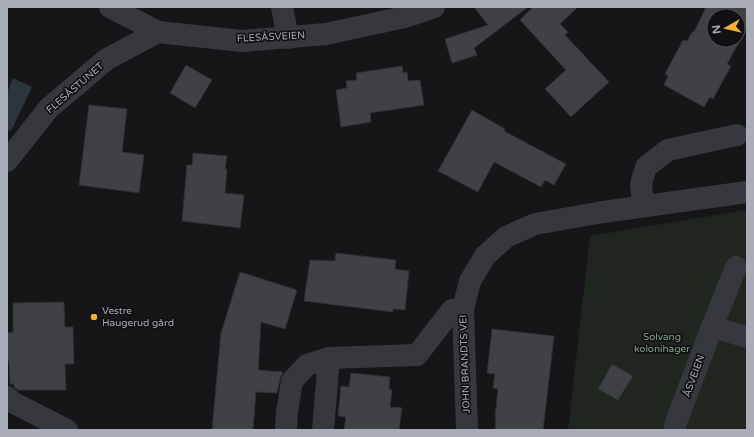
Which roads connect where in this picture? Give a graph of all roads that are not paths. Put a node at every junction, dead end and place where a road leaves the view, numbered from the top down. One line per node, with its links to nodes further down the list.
1 (110, 7): 4 (street, FLESÅSVEIEN)
2 (282, 7): 5 (street)
3 (434, 7): 5 (street, FLESÅSVEIEN)
4 (158, 32): 5 (street, FLESÅSVEIEN); 7 (street, FLESÅSTUNET)
5 (288, 38)
6 (737, 136): 9 (street)
7 (7, 161)
8 (747, 192): 9 (street, JOHN BRANDTS VEI)
9 (642, 206): 11 (street, JOHN BRANDTS VEI)
10 (736, 267): 12 (street, ÅSVEIEN)
11 (463, 309): 14 (street); 20 (street, JOHN BRANDTS VEI)
12 (712, 327): 13 (street); 16 (street, ÅSVEIEN)
13 (747, 337)
14 (330, 358): 18 (street); 19 (street)
15 (7, 397): 17 (street)
16 (676, 425)
17 (67, 430)
18 (286, 430)
19 (323, 430)
20 (467, 430)

